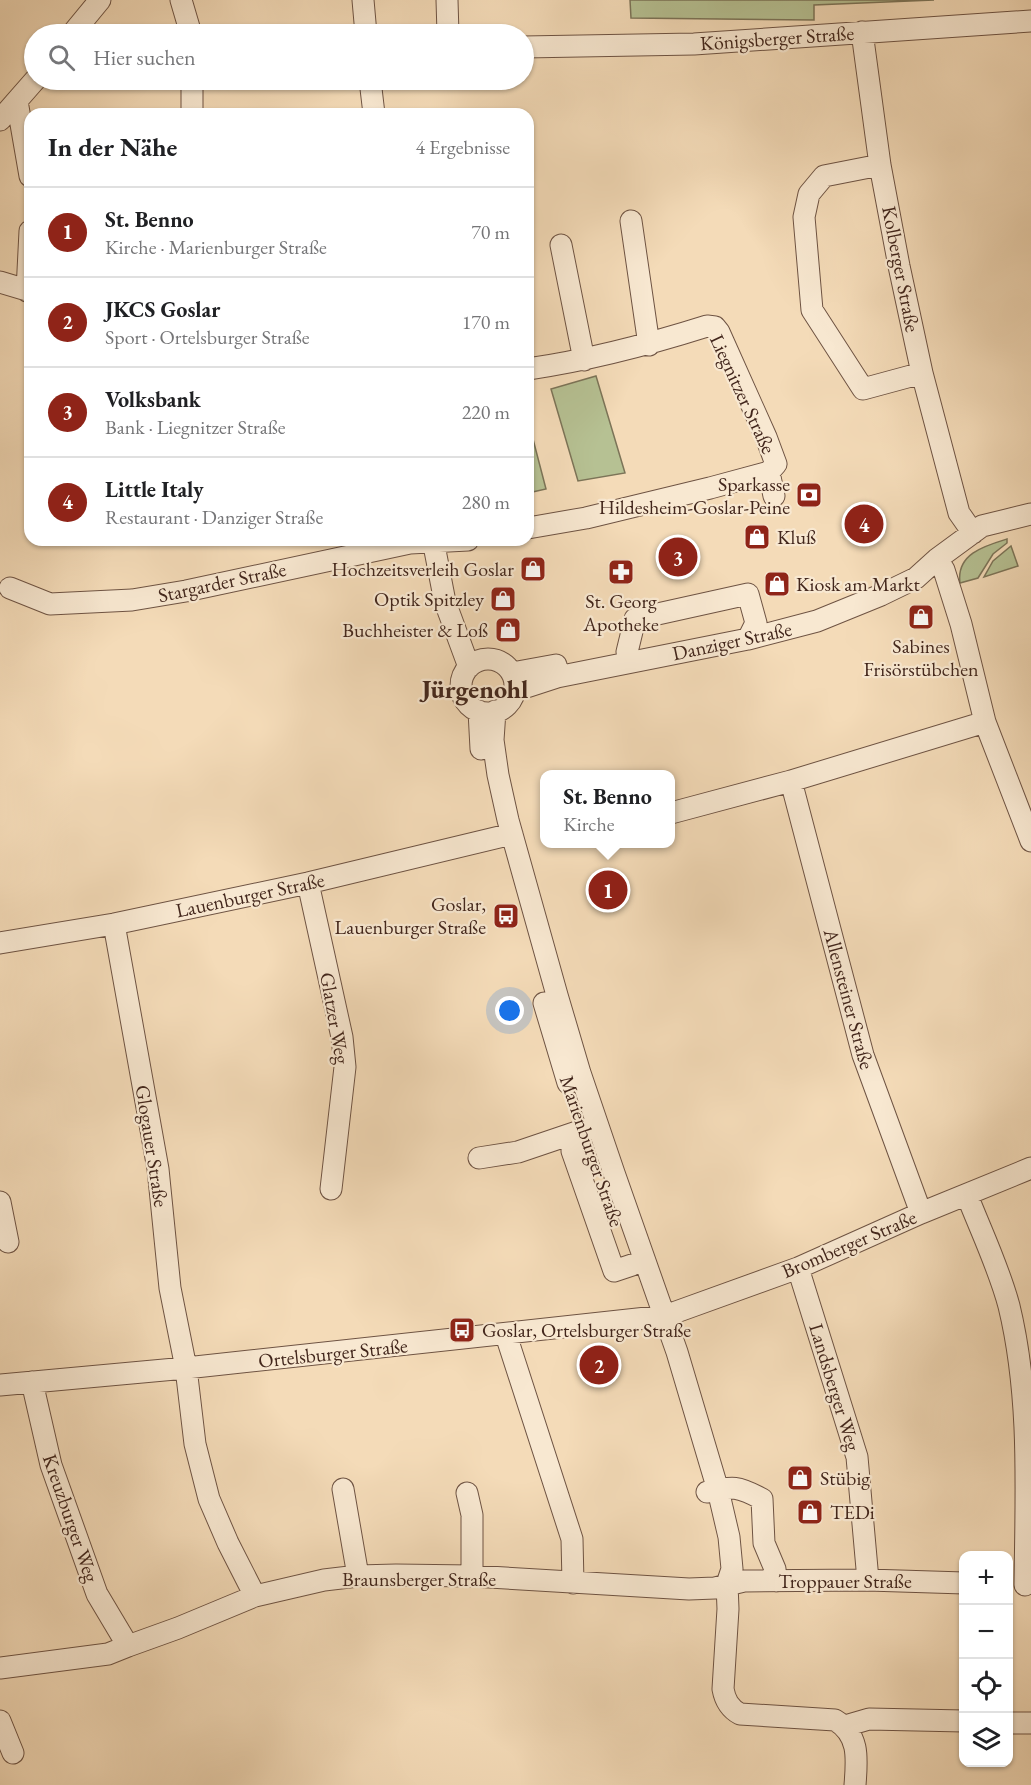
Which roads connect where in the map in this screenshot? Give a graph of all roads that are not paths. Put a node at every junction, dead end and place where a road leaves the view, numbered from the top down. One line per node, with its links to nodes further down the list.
1 (100, 0): 7 (street)
2 (181, 0): 8 (street)
3 (363, 0): 9 (street)
4 (377, 0): 10 (street)
5 (447, 0): 11 (street)
6 (1031, 21): 12 (street, Königsberger Straße)
7 (80, 24)
8 (188, 24)
9 (365, 24)
10 (379, 24)
11 (448, 24)
12 (862, 32): 13 (street, Königsberger Straße); 24 (street, Kolberger Straße)
13 (534, 47)
14 (26, 90): 18 (street)
15 (192, 90): 19 (street)
16 (371, 90): 20 (street)
17 (385, 90): 21 (street)
18 (17, 101): 22 (street); 23 (street)
19 (192, 108)
20 (374, 108)
21 (386, 108)
22 (0, 120)
23 (24, 141)
24 (880, 165): 32 (street, Kolberger Straße); 32 (street)
25 (631, 221): 29 (street)
26 (561, 245): 30 (street)
27 (0, 282): 28 (street)
28 (24, 290)
29 (649, 345): 30 (street, Liegnitzer Straße); 33 (street, Liegnitzer Straße)
30 (584, 360): 31 (street, Liegnitzer Straße)
31 (534, 368)
32 (922, 373): 37 (street, Kolberger Straße)
33 (769, 472): 34 (street); 36 (street, Liegnitzer Straße)
34 (774, 496)
35 (1031, 514): 37 (street, Danziger Straße)
36 (534, 527)
37 (973, 533): 40 (street, Danziger Straße)
38 (396, 546): 41 (street, Stargarder Straße)
39 (447, 546): 44 (street)
40 (937, 560): 42 (street, Danziger Straße); 47 (street)
41 (10, 588)
42 (752, 631): 43 (street, Danziger Straße); 43 (street); 45 (street, Danziger Straße)
43 (627, 652): 45 (street, Danziger Straße)
44 (476, 663): 45 (street); 46 (street)
45 (513, 682): 46 (street)
46 (487, 711): 50 (street, Marienburger Straße)
47 (985, 722): 48 (street); 51 (street)
48 (790, 781): 49 (street); 61 (street, Allensteiner Straße)
49 (675, 812)
50 (507, 826): 52 (street, Lauenburger Straße); 55 (street, Marienburger Straße)
51 (1031, 841)
52 (308, 884): 53 (street, Lauenburger Straße); 58 (street, Glatzer Weg)
53 (114, 924): 54 (street, Lauenburger Straße); 66 (street, Glogauer Straße)
54 (0, 943)
55 (585, 1130): 56 (street); 64 (street, Marienburger Straße); 64 (street, Marienburger Straße)
56 (479, 1158)
57 (1031, 1168): 59 (street, Bromberger Straße)
58 (331, 1189)
59 (967, 1195): 61 (street, Bromberger Straße); 79 (street)
60 (0, 1202): 62 (street)
61 (921, 1213): 63 (street, Bromberger Straße)
62 (8, 1242)
63 (798, 1268): 64 (street, Bromberger Straße); 74 (street, Landsberger Weg)
64 (659, 1317): 65 (street, Ortelsburger Straße); 70 (street, Marienburger Straße)
65 (506, 1335): 66 (street, Ortelsburger Straße); 76 (street)
66 (186, 1368): 67 (street, Ortelsburger Straße); 80 (street)
67 (32, 1382): 68 (street, Ortelsburger Straße); 81 (street, Kreuzburger Weg)
68 (0, 1385)
69 (343, 1489): 72 (street)
70 (712, 1491): 75 (street); 78 (street, Marienburger Straße)
71 (467, 1492): 73 (street)
72 (358, 1576): 73 (street, Braunsberger Straße); 80 (street, Braunsberger Straße)
73 (472, 1576): 76 (street, Braunsberger Straße)
74 (868, 1580): 75 (street, Troppauer Straße); 77 (street, Troppauer Straße)
75 (776, 1581): 78 (street, Troppauer Straße)
76 (573, 1583): 78 (street, Braunsberger Straße)
77 (959, 1583)
78 (728, 1584): 87 (street, Marienburger Straße)
79 (1021, 1585)
80 (255, 1596): 81 (street)
81 (128, 1646): 82 (street)
82 (0, 1668)
83 (959, 1721): 87 (street)
84 (0, 1722): 88 (street)
85 (1013, 1723): 86 (street)
86 (1031, 1723)
87 (845, 1726): 89 (street)
88 (13, 1753)
89 (855, 1785)

